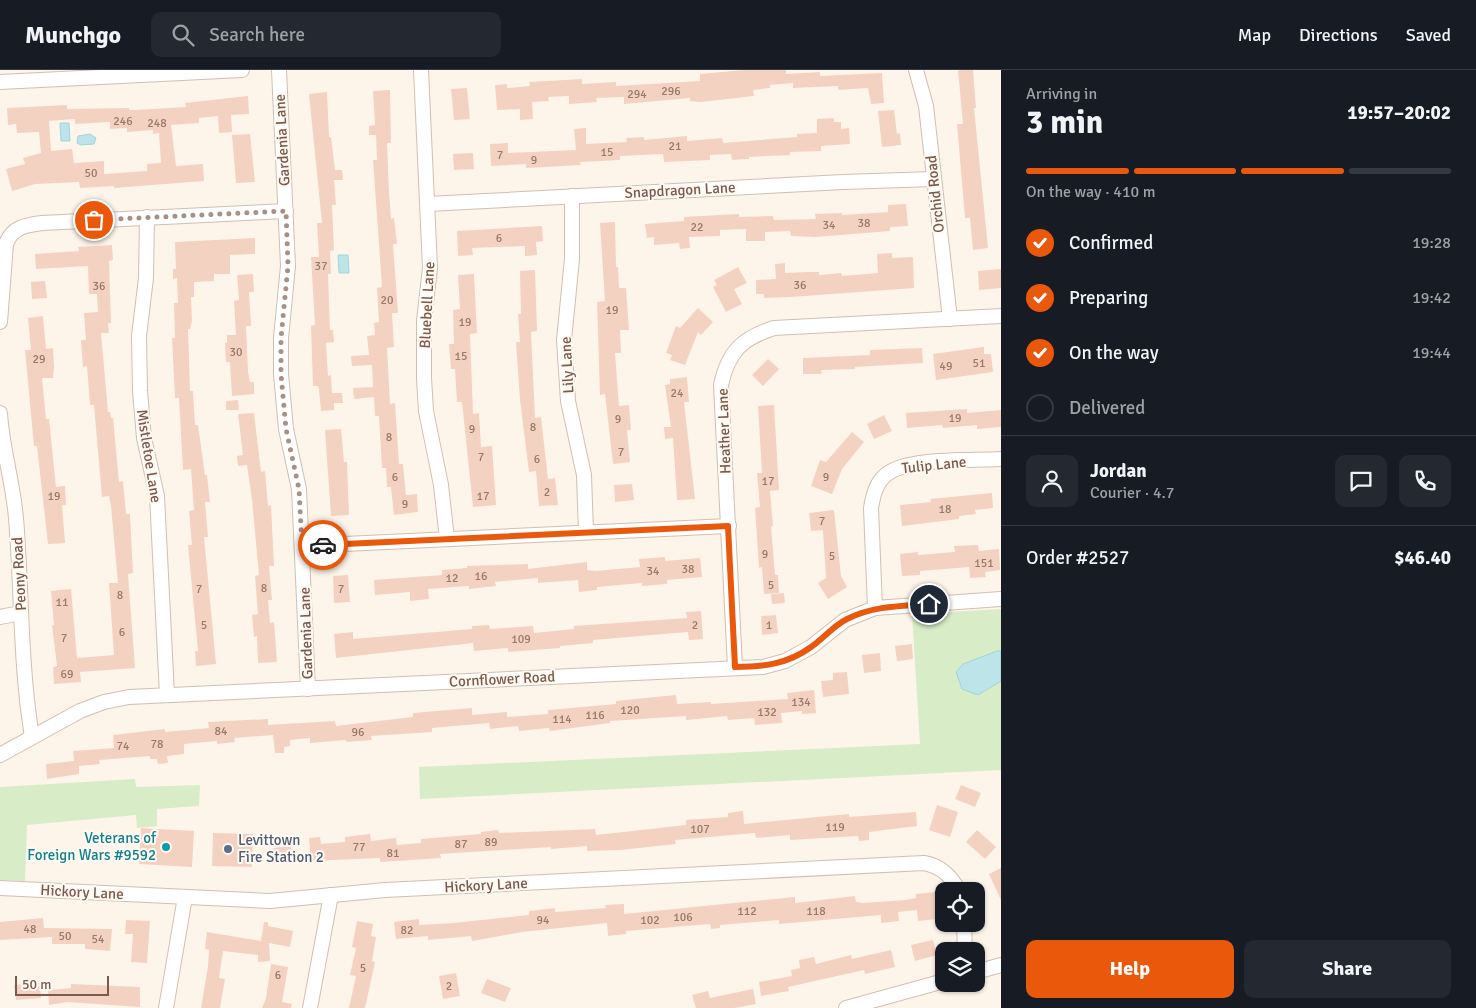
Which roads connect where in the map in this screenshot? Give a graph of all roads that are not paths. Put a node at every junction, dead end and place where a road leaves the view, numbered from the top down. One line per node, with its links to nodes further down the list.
1 (242, 70): 5 (street)
2 (278, 70): 9 (street, Gardenia Lane)
3 (421, 70): 8 (street, Bluebell Lane)
4 (916, 70): 6 (street, Orchid Road)
5 (0, 82)
6 (933, 179): 7 (street, Snapdragon Lane); 12 (street, Orchid Road)
7 (572, 196): 8 (street, Snapdragon Lane); 18 (street, Lily Lane)
8 (428, 204): 19 (street, Bluebell Lane)
9 (286, 211): 10 (street); 20 (street, Gardenia Lane)
10 (147, 217): 13 (street); 27 (street, Mistletoe Lane)
11 (1001, 316): 12 (street, Heather Lane)
12 (950, 319): 17 (street, Heather Lane)
13 (0, 322)
14 (0, 413): 16 (street, Peony Road)
15 (1001, 459): 22 (street, Tulip Lane)
16 (4, 471): 23 (street, Peony Road)
17 (728, 526): 18 (street); 25 (street, Heather Lane)
18 (586, 532): 19 (street)
19 (446, 539): 20 (street)
20 (302, 546): 26 (street, Gardenia Lane)
21 (1001, 599): 22 (street, Cornflower Road)
22 (874, 608): 25 (street, Cornflower Road)
23 (20, 613): 24 (street); 28 (street, Peony Road)
24 (0, 617)
25 (735, 667): 26 (street, Cornflower Road)
26 (308, 688): 27 (street, Cornflower Road)
27 (167, 696): 28 (street, Cornflower Road)
28 (32, 737): 29 (street, Cornflower Road)
29 (0, 755)
30 (954, 882): 32 (street, Hickory Lane)
31 (0, 888): 33 (street, Hickory Lane)
32 (331, 895): 33 (street, Hickory Lane); 38 (street)
33 (185, 897): 37 (street)
34 (1001, 965): 35 (street)
35 (985, 969)
36 (935, 983): 39 (street)
37 (166, 1008)
38 (310, 1008)
39 (846, 1008)

